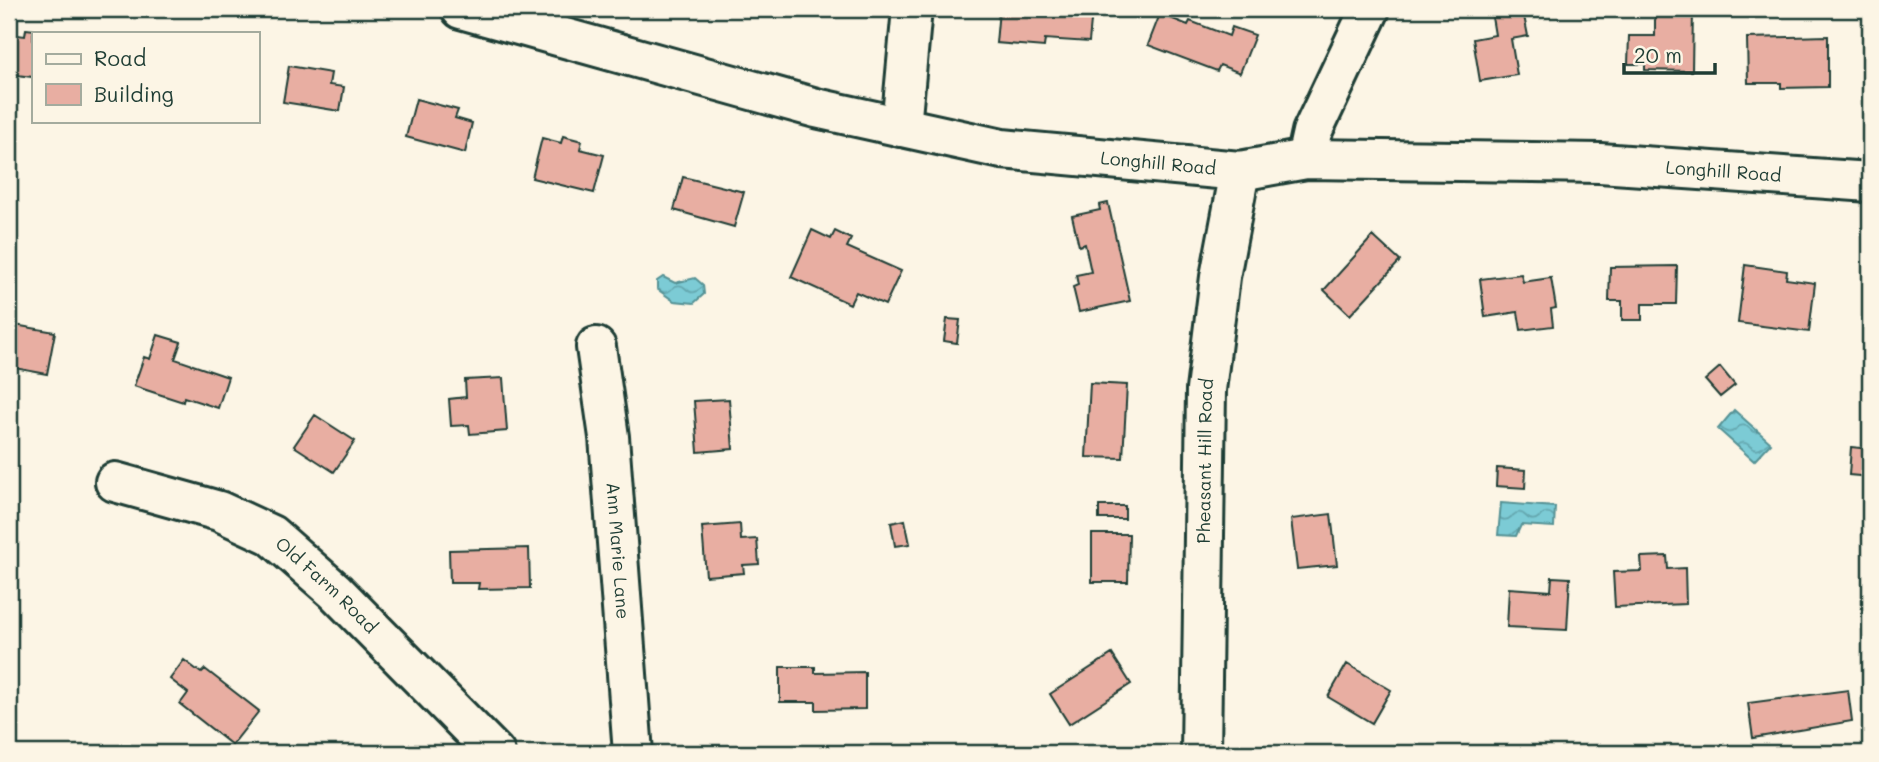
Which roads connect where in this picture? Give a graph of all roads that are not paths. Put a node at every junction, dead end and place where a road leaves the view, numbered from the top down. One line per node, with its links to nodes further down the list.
1 (461, 9): 4 (street, Longhill Road)
2 (912, 9): 4 (street)
3 (1370, 9): 5 (street)
4 (901, 127): 6 (street, Longhill Road)
5 (1306, 159): 6 (street, Longhill Road); 7 (street, Longhill Road)
6 (1240, 171): 12 (street, Pheasant Hill Road)
7 (1870, 182)
8 (596, 347): 11 (street, Ann Marie Lane)
9 (115, 482): 10 (street, Old Farm Road)
10 (495, 753)
11 (633, 753)
12 (1201, 753)

